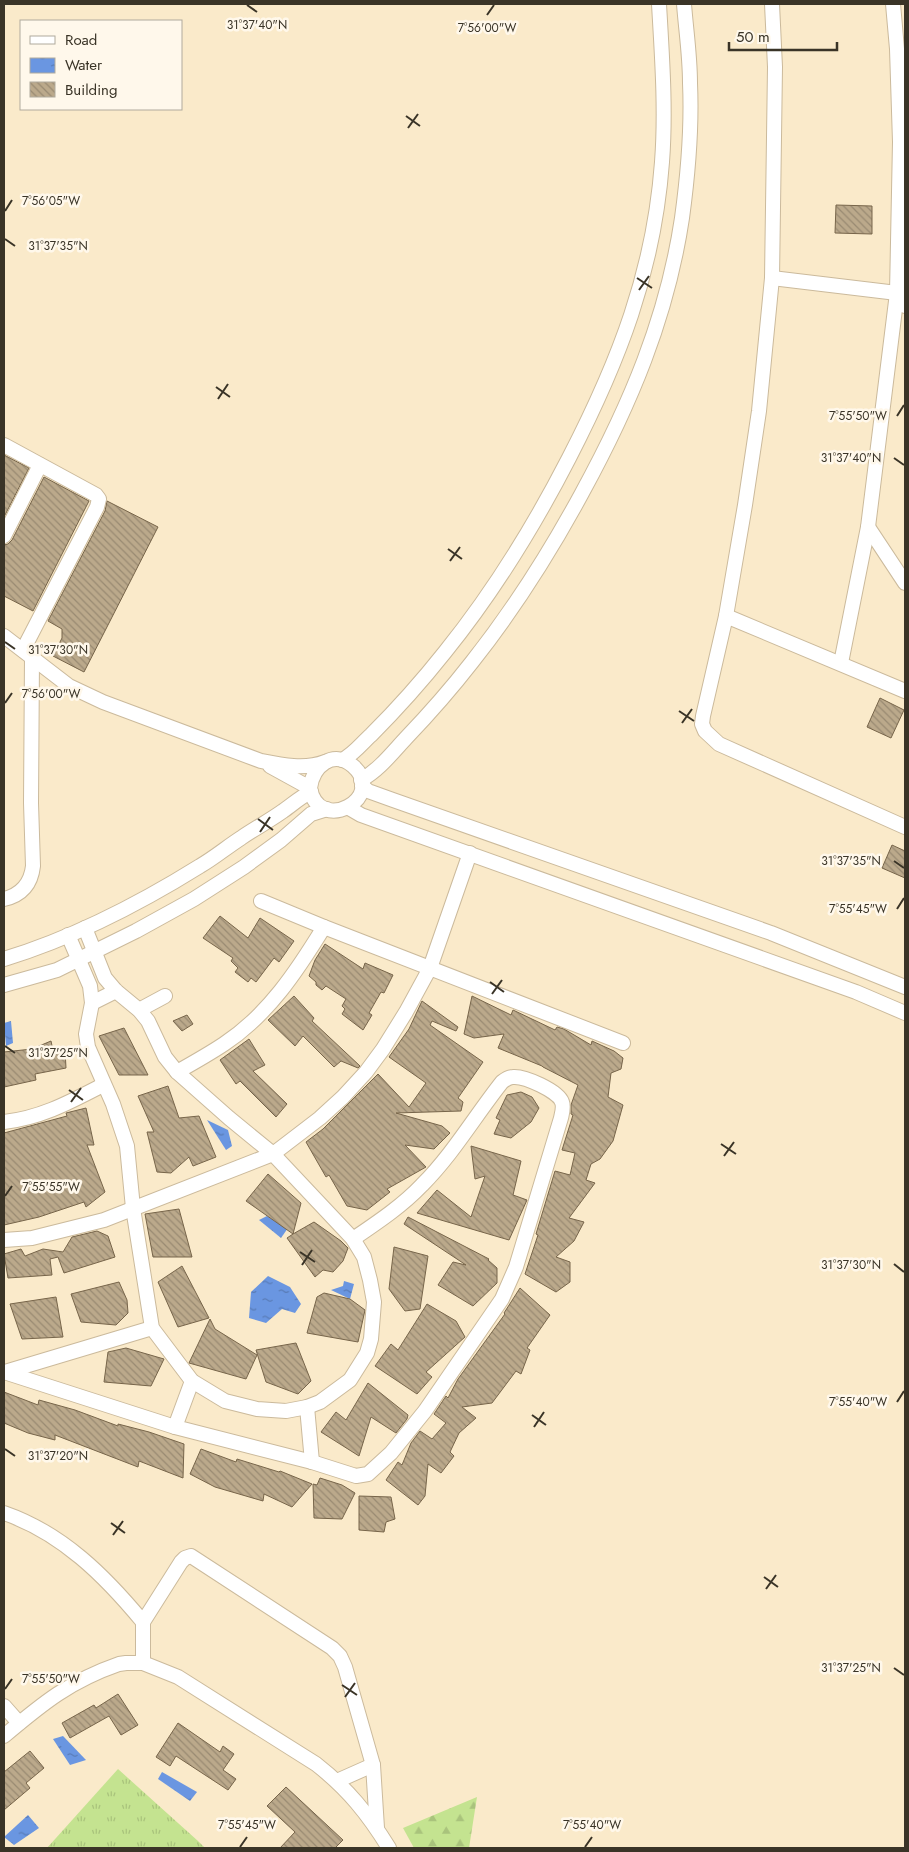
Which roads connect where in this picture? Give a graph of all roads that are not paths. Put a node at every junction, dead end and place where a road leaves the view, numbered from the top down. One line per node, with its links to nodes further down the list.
1 (659, 4): 18 (street)
2 (684, 4): 21 (street)
3 (772, 4): 5 (street)
4 (893, 4): 6 (street)
5 (772, 278): 6 (street); 13 (street)
6 (897, 293): 7 (street); 10 (street)
7 (905, 306)
8 (4, 445): 9 (street)
9 (40, 465): 11 (street); 15 (street)
10 (868, 527): 12 (street); 16 (street)
11 (4, 536)
12 (905, 583)
13 (726, 616): 16 (street); 25 (street)
14 (4, 636): 15 (street)
15 (28, 653): 19 (street); 27 (street)
16 (841, 663): 17 (street)
17 (905, 691)
18 (342, 760): 20 (street); 21 (street)
19 (261, 761): 20 (street); 22 (street)
20 (325, 762): 22 (street)
21 (361, 783): 23 (street); 37 (street)
22 (310, 790): 24 (street); 30 (street)
23 (349, 808): 24 (street); 26 (street)
24 (327, 809): 32 (street)
25 (905, 827)
26 (470, 853): 35 (street); 42 (street)
27 (4, 899)
28 (261, 901): 29 (street)
29 (324, 927): 35 (street); 44 (street)
30 (85, 928): 31 (street); 32 (street)
31 (68, 936): 33 (street); 34 (street)
32 (94, 952): 34 (street); 38 (street)
33 (4, 959)
34 (78, 959): 36 (street); 40 (street)
35 (430, 968): 43 (street); 47 (street)
36 (4, 985)
37 (905, 987)
38 (116, 991): 40 (street); 41 (street)
39 (165, 996): 41 (street)
40 (92, 1002): 45 (street)
41 (139, 1010): 44 (street)
42 (905, 1013)
43 (623, 1043)
44 (177, 1072): 47 (street)
45 (102, 1084): 46 (street); 48 (street)
46 (4, 1122)
47 (273, 1154): 48 (street); 49 (street)
48 (133, 1208): 50 (street); 51 (street)
49 (353, 1239): 54 (street); 56 (street)
50 (4, 1240)
51 (152, 1328): 52 (street); 53 (street)
52 (4, 1372): 55 (street)
53 (192, 1381): 54 (street); 55 (street)
54 (306, 1407): 56 (street)
55 (175, 1427): 56 (street)
56 (312, 1462)
57 (4, 1513): 58 (street)
58 (143, 1622): 59 (street); 63 (street)
59 (143, 1663): 61 (street); 64 (street)
60 (4, 1706): 61 (street)
61 (19, 1723): 62 (street)
62 (4, 1736)
63 (373, 1765): 64 (street); 65 (street)
64 (337, 1781): 65 (street)
65 (377, 1828): 66 (street)
66 (389, 1848)

